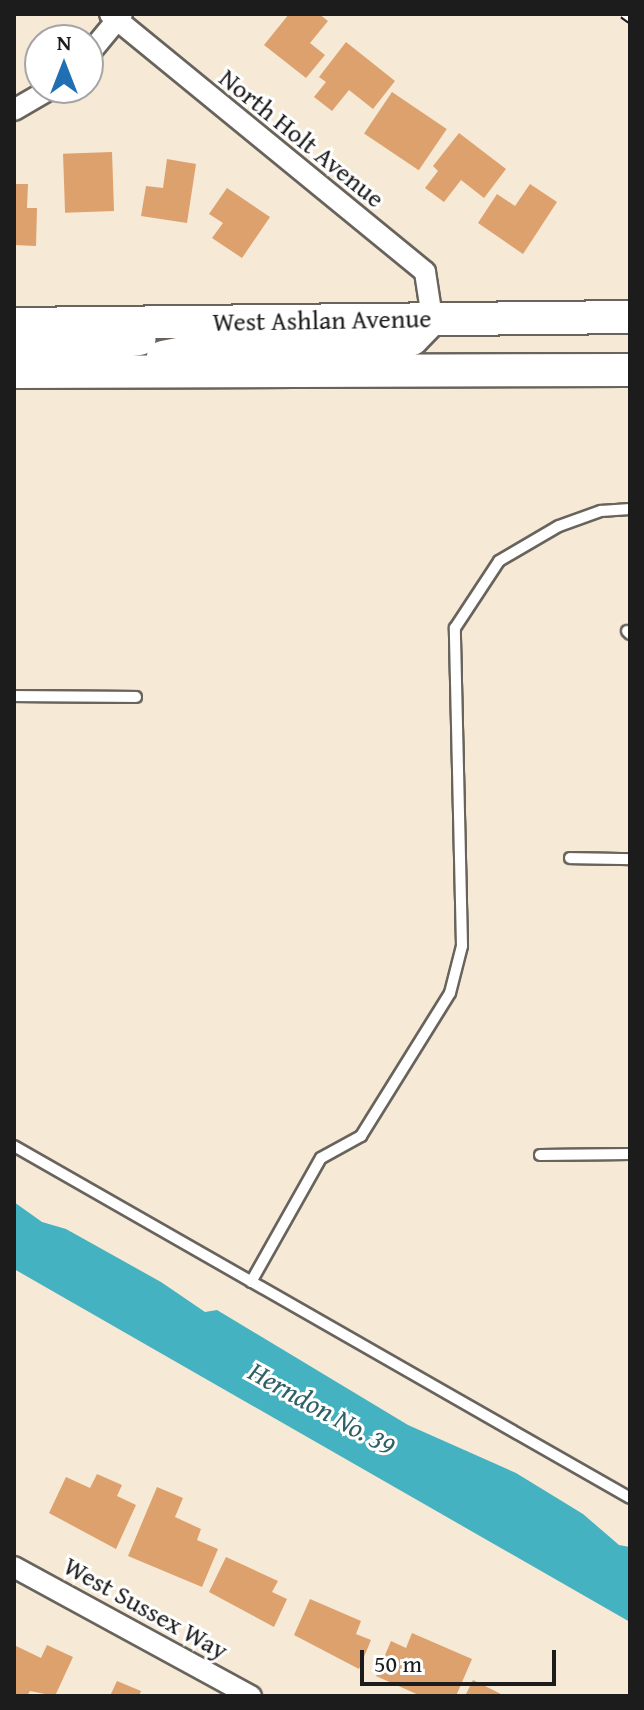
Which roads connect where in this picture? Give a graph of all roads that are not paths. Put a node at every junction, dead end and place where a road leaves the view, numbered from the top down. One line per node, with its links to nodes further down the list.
1 (117, 16): 2 (street); 4 (street, North Holt Avenue)
2 (104, 33)
3 (630, 317): 4 (main road, West Ashlan Avenue)
4 (432, 318): 5 (main road, West Ashlan Avenue); 9 (main road)
5 (237, 322): 6 (main road, West Ashlan Avenue); 7 (main road)
6 (14, 324)
7 (14, 347)
8 (630, 370): 9 (main road, West Ashlan Avenue)
9 (91, 371): 10 (main road, West Ashlan Avenue)
10 (14, 372)
11 (630, 509): 19 (lane)
12 (14, 696): 13 (lane)
13 (136, 697)
14 (570, 858): 15 (lane)
15 (630, 859)
16 (14, 1146): 19 (lane)
17 (630, 1154): 18 (lane)
18 (540, 1155)
19 (251, 1282): 20 (lane)
20 (630, 1498)
21 (15, 1567): 22 (street, West Sussex Way)
22 (251, 1696)

